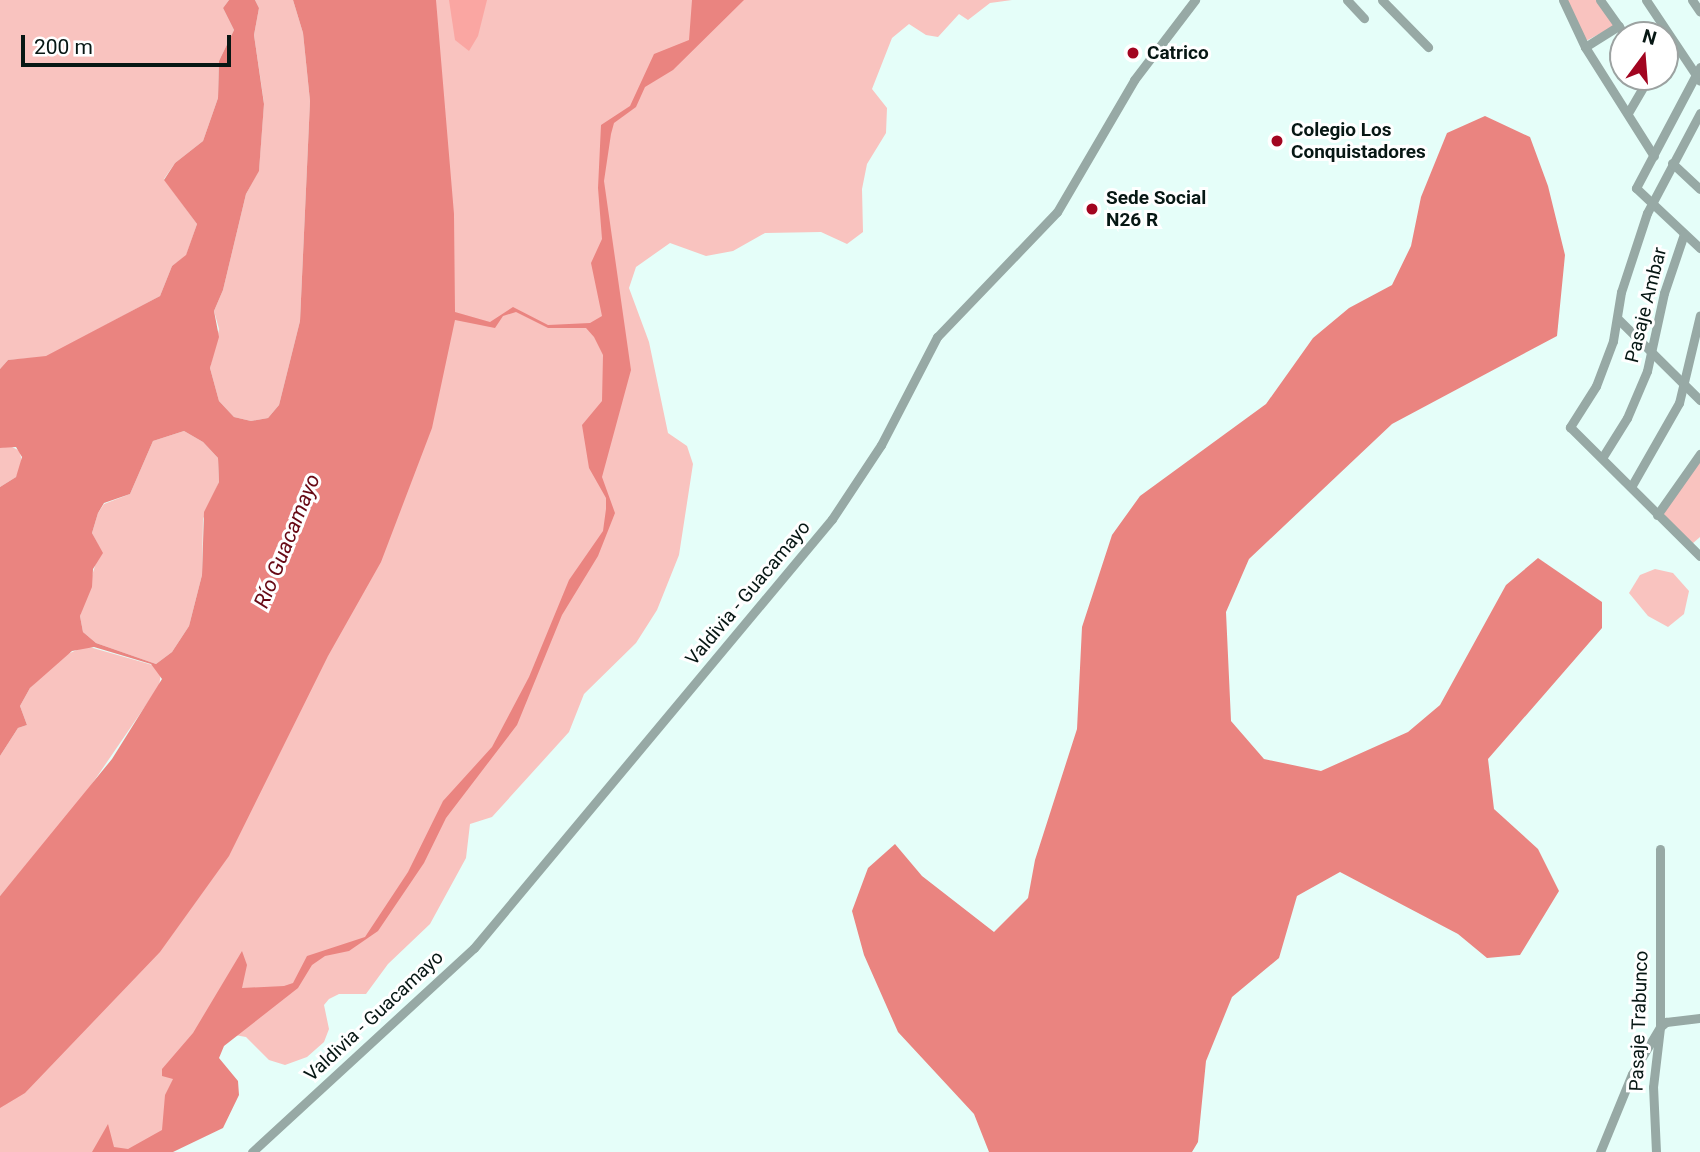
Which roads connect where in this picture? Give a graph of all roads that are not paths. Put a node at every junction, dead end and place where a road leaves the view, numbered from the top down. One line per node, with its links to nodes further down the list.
1 (1195, 0): 41 (street, Valdivia - Guacamayo)
2 (1347, 0): 9 (street)
3 (1382, 0): 12 (street)
4 (1563, 0): 13 (street)
5 (1600, 0): 10 (street)
6 (1646, 0): 14 (street)
7 (1692, 0): 8 (street)
8 (1700, 12)
9 (1364, 18)
10 (1615, 21)
11 (1609, 32): 13 (street)
12 (1428, 47)
13 (1585, 47): 16 (street)
14 (1698, 74): 20 (street)
15 (1641, 91): 16 (street)
16 (1628, 113): 20 (street)
17 (1700, 113): 18 (street)
18 (1690, 130): 19 (street); 21 (street)
19 (1700, 138)
20 (1654, 156): 23 (street)
21 (1672, 163): 22 (street); 23 (street)
22 (1700, 189)
23 (1652, 203): 24 (street); 27 (street)
24 (1684, 234): 25 (street); 28 (street, Pasaje Ambar)
25 (1700, 248)
26 (1700, 315): 29 (street)
27 (1617, 318): 28 (street); 32 (street)
28 (1654, 354): 29 (street); 32 (street, Pasaje Ambar)
29 (1686, 386): 30 (street); 33 (street)
30 (1700, 400)
31 (1700, 454): 34 (street)
32 (1602, 458): 33 (street)
33 (1631, 487): 34 (street)
34 (1657, 515): 36 (street)
35 (1700, 540): 36 (street)
36 (1692, 548): 37 (street)
37 (1700, 556)
38 (1660, 849): 40 (street, Pasaje Trabunco)
39 (1700, 1018): 40 (street)
40 (1660, 1027): 42 (street); 43 (street, Pasaje Trabunco)
41 (252, 1152)
42 (1600, 1152)
43 (1656, 1152)

